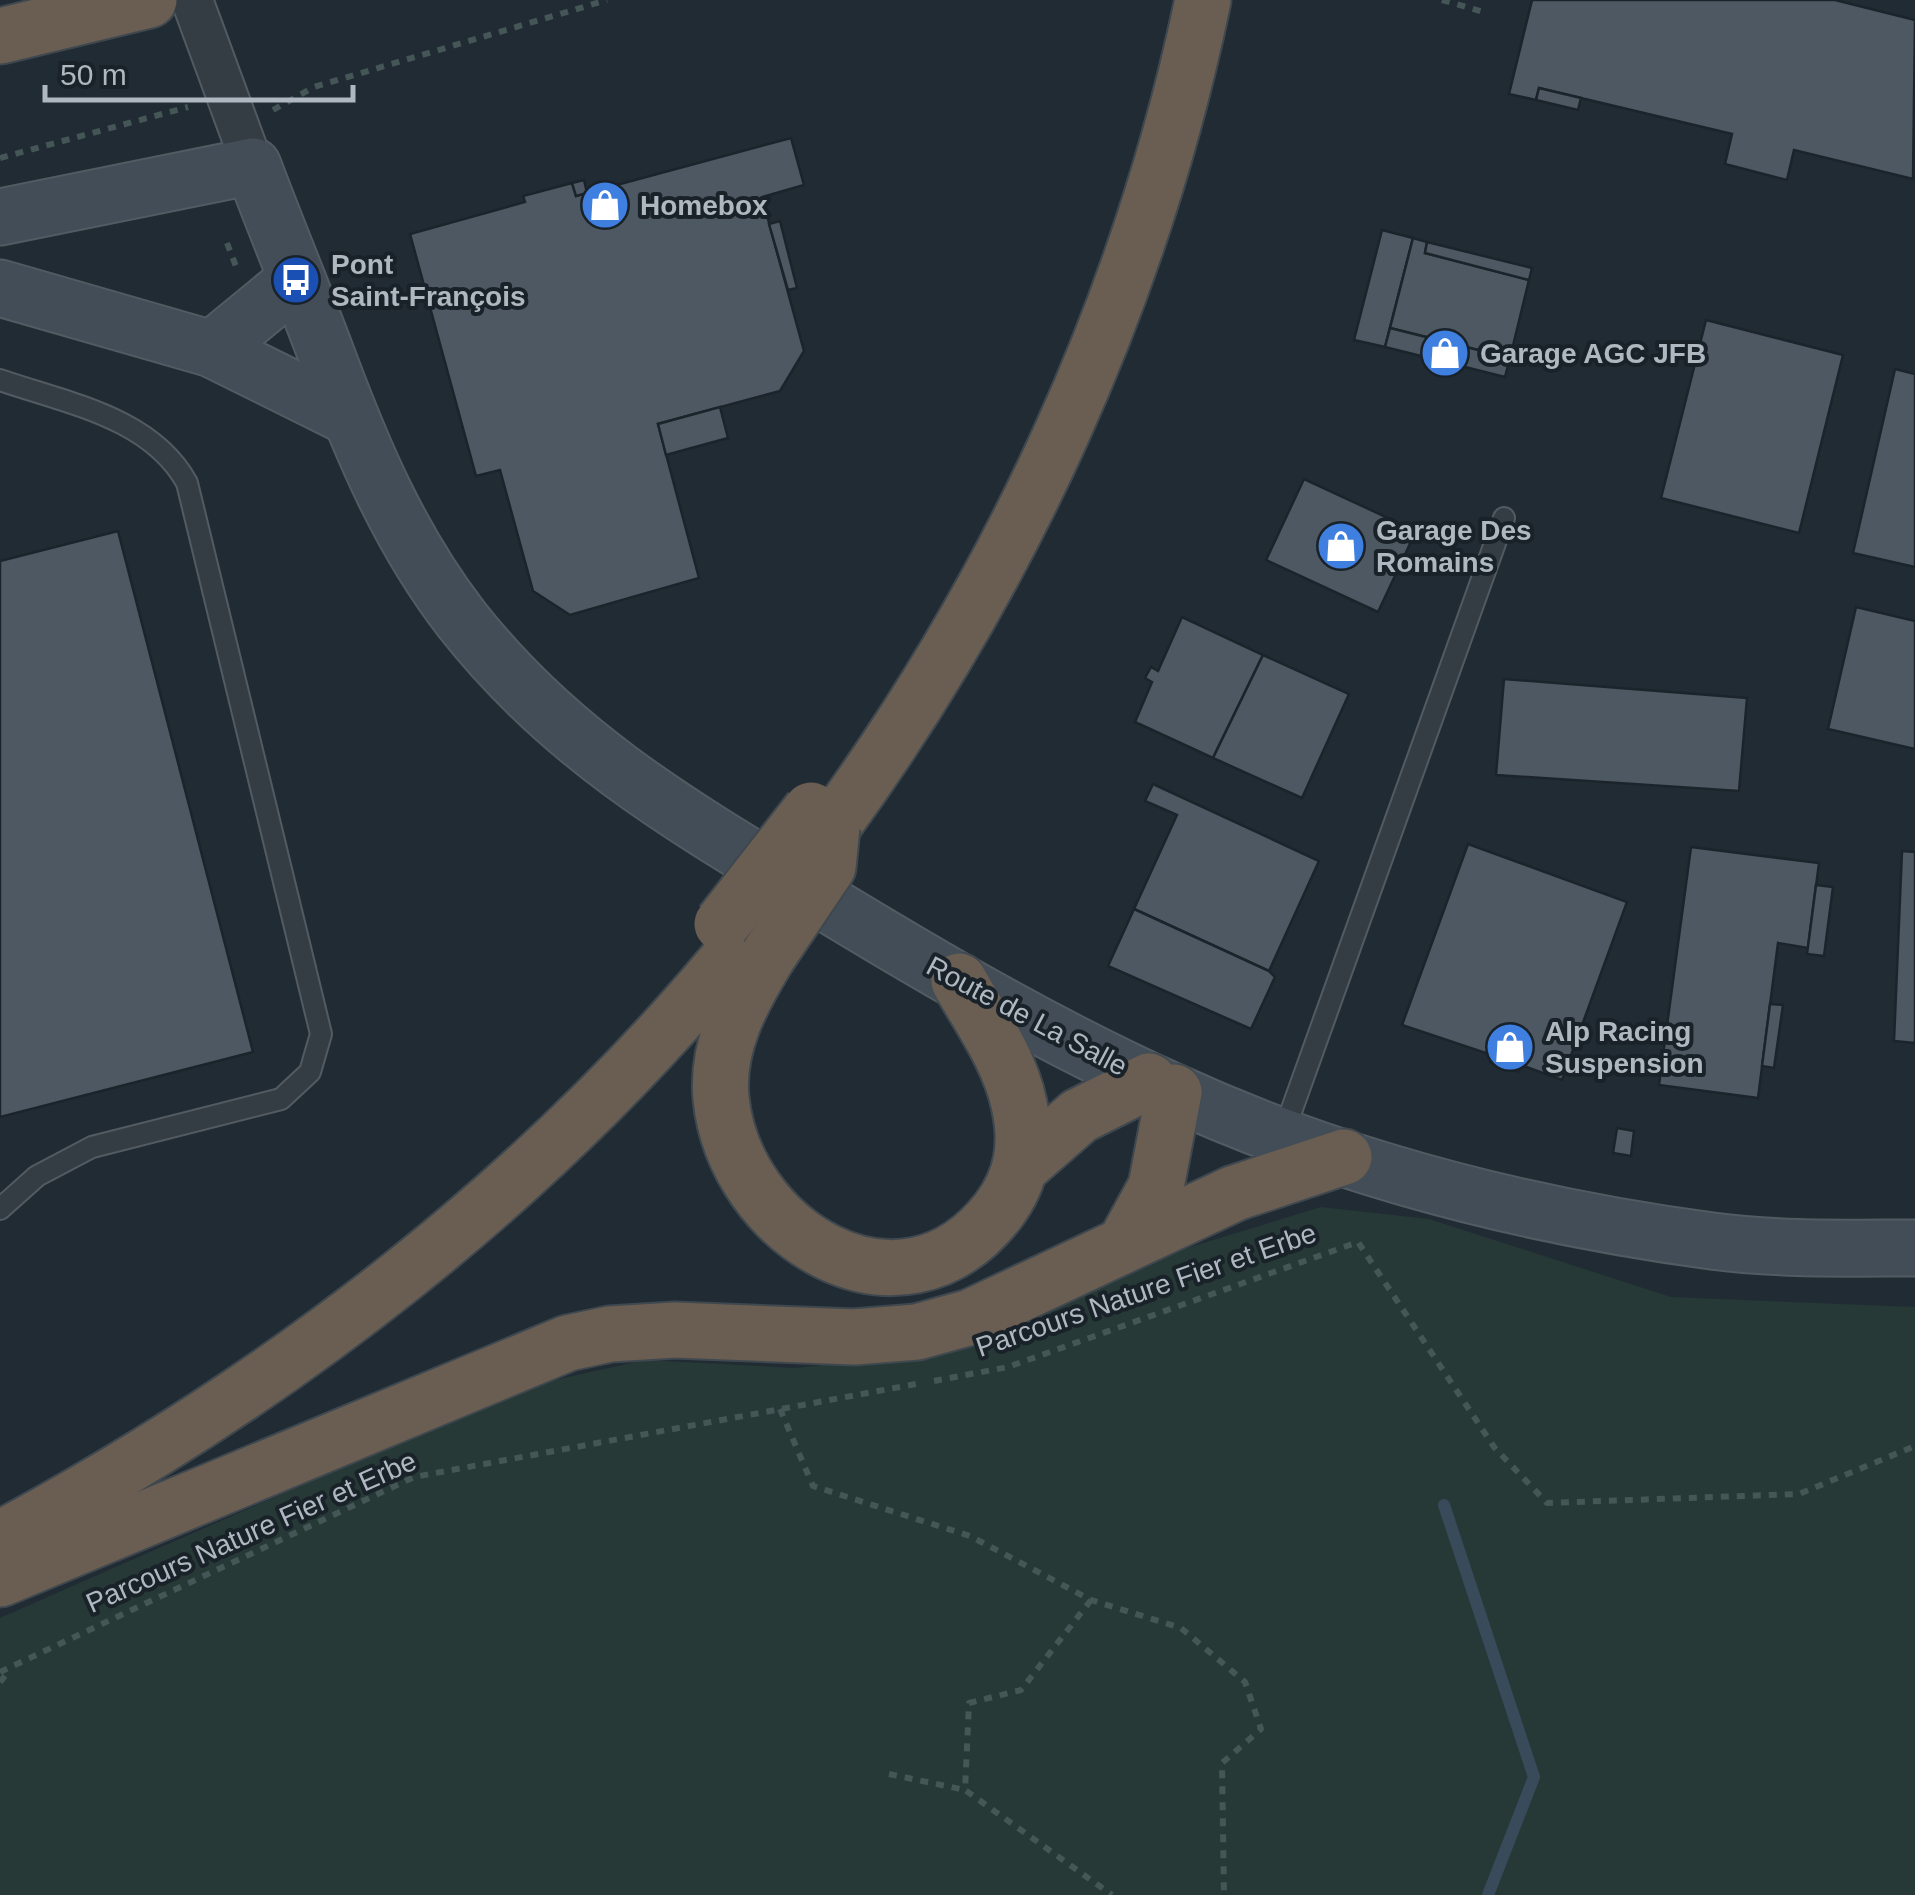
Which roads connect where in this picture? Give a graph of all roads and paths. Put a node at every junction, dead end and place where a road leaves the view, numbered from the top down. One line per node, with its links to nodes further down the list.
1 (150, 0): 8 (highway)
2 (192, 0): 12 (street, Route de La Salle)
3 (608, 0): 10 (path)
4 (1172, 0): 20 (highway)
5 (1203, 0): 20 (highway)
6 (1442, 0): 7 (path)
7 (1487, 13)
8 (0, 36)
9 (188, 107): 11 (path)
10 (262, 113)
11 (0, 158)
12 (254, 166): 13 (street); 14 (street, Route de La Salle)
13 (0, 217)
14 (296, 280): 16 (street); 18 (street, Route de La Salle)
15 (0, 288): 16 (street)
16 (212, 349): 18 (street)
17 (0, 380): 27 (lane)
18 (349, 417): 22 (street, Route de La Salle)
19 (1504, 518): 24 (lane)
20 (822, 818): 21 (highway)
21 (745, 940): 26 (highway); 32 (highway); 33 (highway)
22 (959, 982): 23 (street, Route de La Salle); 26 (highway)
23 (1161, 1087): 24 (street, Route de La Salle); 26 (highway); 28 (highway)
24 (1282, 1136): 25 (street, Route de La Salle)
25 (1344, 1157): 28 (highway); 29 (street, Route de La Salle)
26 (1023, 1164)
27 (0, 1209)
28 (1127, 1240): 34 (highway)
29 (1915, 1248)
30 (780, 1409): 31 (path, Parcours Nature Fier et Erbe); 35 (path); 36 (path, Parcours Nature Fier et Erbe)
31 (1915, 1446)
32 (0, 1506)
33 (0, 1539)
34 (0, 1579)
35 (1091, 1600): 40 (path); 42 (path)
36 (14, 1666): 37 (path, Parcours Nature Fier et Erbe); 38 (path)
37 (0, 1672)
38 (0, 1682)
39 (889, 1774): 40 (path)
40 (965, 1790): 41 (path)
41 (1112, 1895)
42 (1224, 1895)

